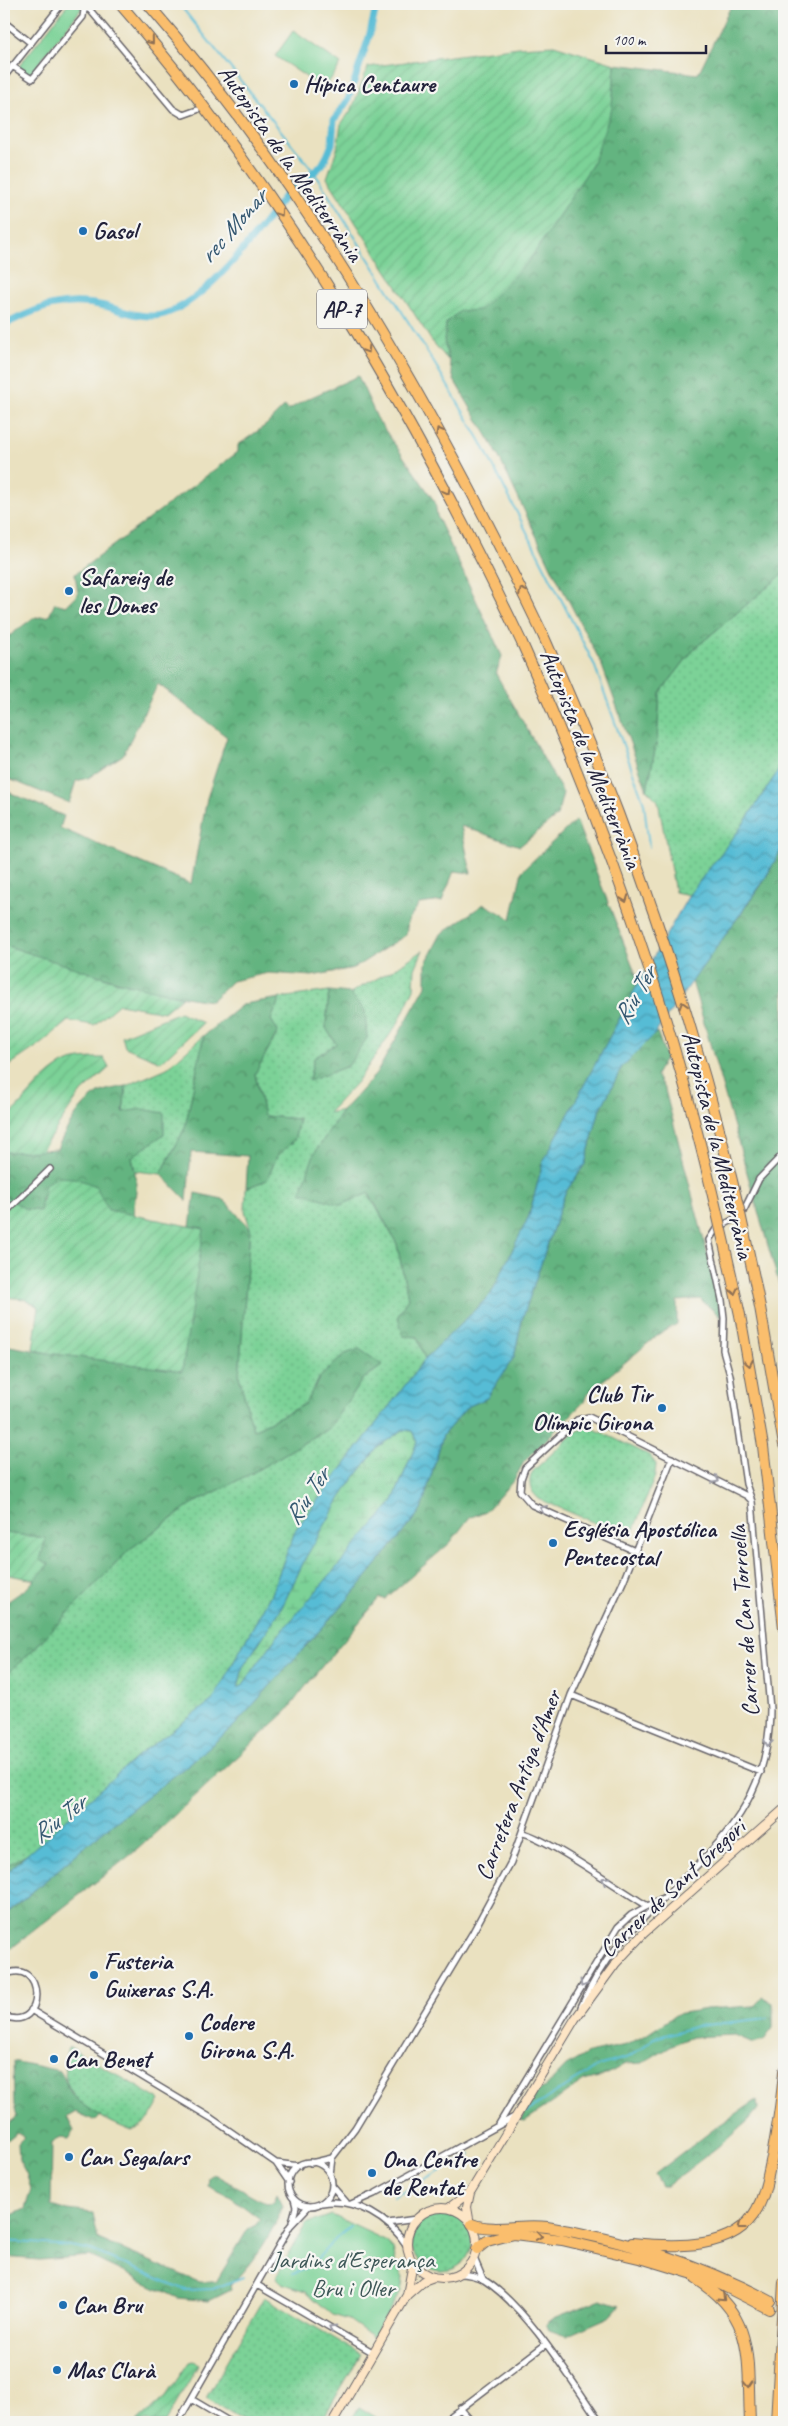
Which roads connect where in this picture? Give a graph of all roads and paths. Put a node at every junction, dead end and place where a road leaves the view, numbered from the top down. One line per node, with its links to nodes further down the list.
1 (62, 4): 6 (street)
2 (120, 4): 17 (highway, Autopista de la Mediterrània / AP-7, one-way to 17, bridge)
3 (148, 4): 13 (highway, Autopista de la Mediterrània / AP-7, one-way to 3, bridge)
4 (80, 5): 7 (street); 9 (street)
5 (4, 22): 6 (street)
6 (31, 43): 7 (street)
7 (12, 66): 8 (street)
8 (4, 77)
9 (196, 110)
10 (784, 1153): 15 (street)
11 (50, 1169): 12 (street)
12 (4, 1214)
13 (784, 1445)
14 (672, 1458): 15 (street, Carrer de Can Torroella, one-way to 15); 16 (street, Carretera Antiga d'Amer); 16 (street, Carrer de Can Torroella, one-way to 14)
15 (752, 1501): 19 (street, Carrer de Can Torroella, one-way to 19)
16 (635, 1551): 18 (street, Carretera Antiga d'Amer)
17 (784, 1628)
18 (571, 1695): 19 (street); 21 (street, Carretera Antiga d'Amer)
19 (761, 1772): 22 (street, Carrer de Can Torroella)
20 (782, 1811): 28 (main road, Carrer de Sant Gregori)
21 (522, 1833): 23 (street, one-way to 21); 32 (street, Carretera Antiga d'Amer)
22 (662, 1899): 23 (street, Carrer de Sant Gregori); 24 (street, Carrer de Can Torroella)
23 (646, 1905): 31 (street, Carrer de Sant Gregori, one-way to 31)
24 (652, 1911): 28 (street, Carrer de Sant Gregori)
25 (4, 1975): 26 (street)
26 (31, 2010): 27 (street); 33 (street)
27 (4, 2016)
28 (575, 2019): 30 (main road, Carrer de Sant Gregori)
29 (784, 2071): 49 (highway, one-way to 49)
30 (516, 2115): 31 (street); 39 (main road, Carrer de Sant Gregori)
31 (500, 2124): 42 (street)
32 (332, 2158): 34 (street); 36 (street)
33 (276, 2163): 35 (street); 37 (street)
34 (311, 2163): 35 (street); 36 (street)
35 (299, 2166): 37 (street)
36 (330, 2175): 38 (street)
37 (289, 2182): 40 (street)
38 (332, 2186): 41 (street); 42 (street)
39 (471, 2191): 44 (main road, Carrer de Sant Gregori); 46 (main road, Carrer de Sant Gregori)
40 (292, 2196): 43 (street); 48 (street)
41 (321, 2203): 42 (street); 43 (street)
42 (349, 2203): 47 (street)
43 (309, 2206): 48 (street)
44 (449, 2208): 45 (main road); 46 (main road)
45 (416, 2219): 47 (street); 50 (main road)
46 (470, 2222): 49 (highway); 51 (main road)
47 (388, 2223): 50 (street)
48 (290, 2226): 58 (street)
49 (609, 2241): 53 (highway)
50 (407, 2246): 52 (main road)
51 (476, 2253): 53 (highway, one-way to 53); 54 (main road); 56 (street)
52 (413, 2263): 55 (main road); 59 (main road)
53 (682, 2270): 70 (highway, one-way to 70)
54 (458, 2274): 55 (main road); 56 (street)
55 (434, 2277): 59 (main road)
56 (483, 2280): 60 (street)
57 (784, 2282): 71 (highway)
58 (257, 2285): 61 (street, one-way to 58); 62 (street)
59 (407, 2296): 61 (main road)
60 (546, 2344): 63 (street); 69 (street)
61 (374, 2353): 66 (main road)
62 (191, 2399): 64 (street); 65 (street)
63 (460, 2408): 67 (street); 68 (street)
64 (178, 2422)
65 (230, 2422)
66 (333, 2422)
67 (443, 2422)
68 (472, 2422)
69 (600, 2422)
70 (750, 2422)
71 (776, 2422)

